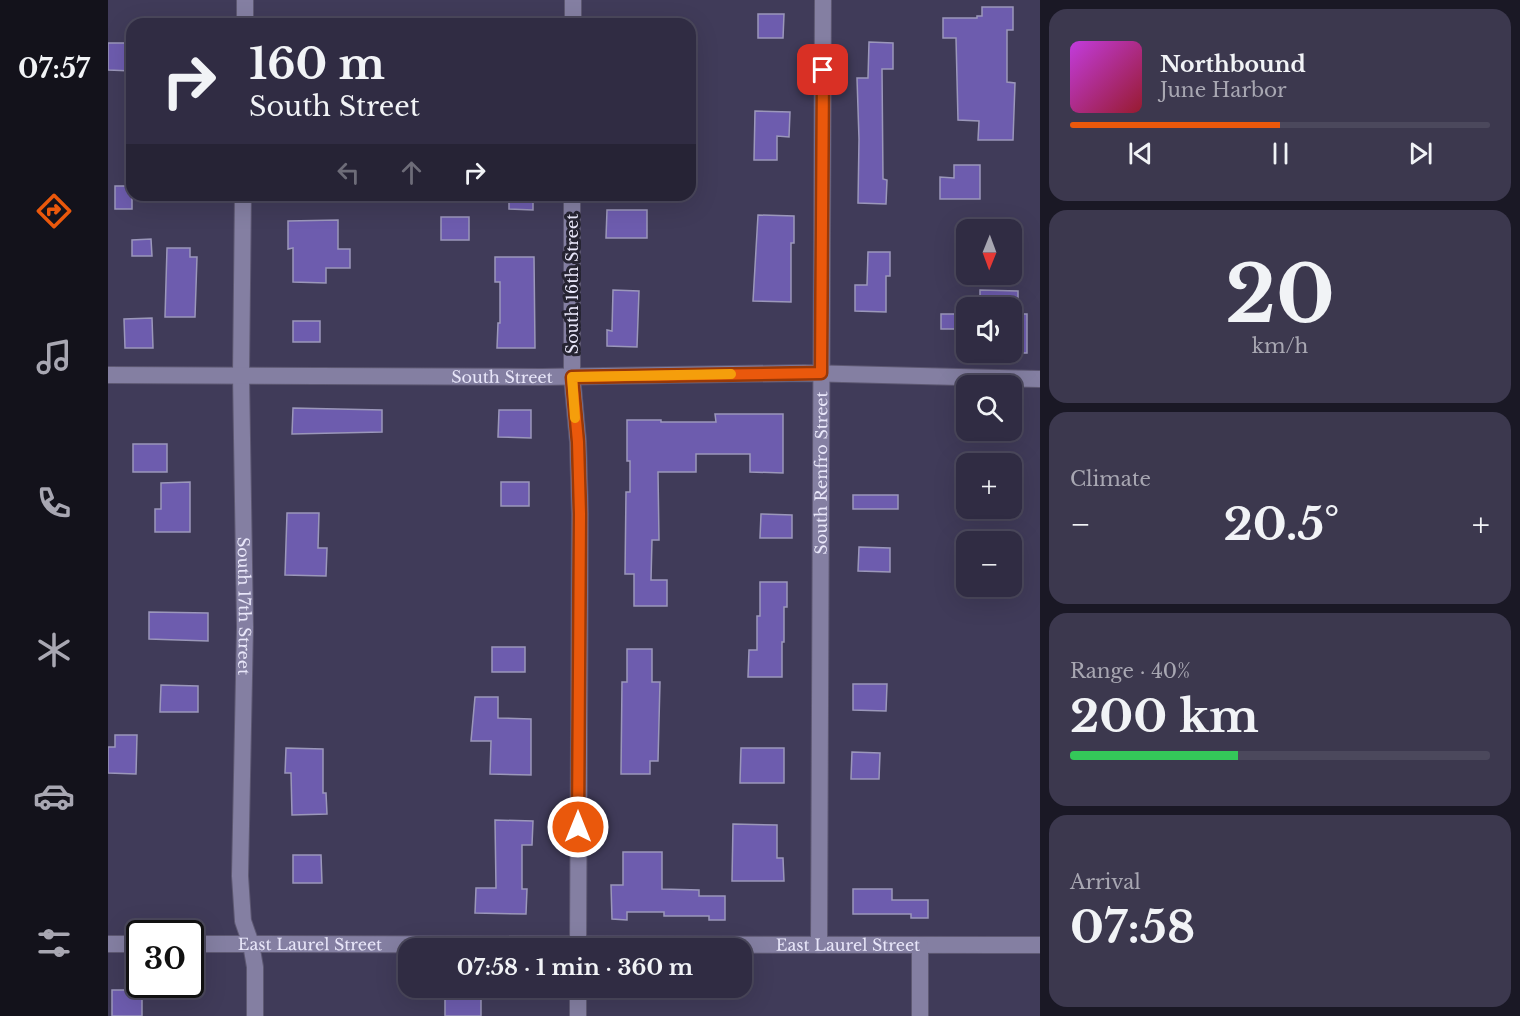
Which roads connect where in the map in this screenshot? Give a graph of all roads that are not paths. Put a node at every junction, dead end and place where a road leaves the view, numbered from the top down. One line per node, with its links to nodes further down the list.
1 (245, 0): 4 (street)
2 (573, 0): 5 (street)
3 (823, 0): 8 (street, South Renfro Street)
4 (245, 18)
5 (573, 18)
6 (243, 201): 10 (street, South 17th Street)
7 (572, 201): 11 (street, South 16th Street)
8 (821, 373): 11 (street, South Street); 12 (street, South Street); 20 (street, South Renfro Street)
9 (108, 375): 10 (street, South Street)
10 (241, 375): 11 (street, South Street); 17 (street, South 17th Street)
11 (572, 377): 13 (street, South 16th Street)
12 (1040, 379)
13 (578, 938)
14 (108, 944): 15 (street)
15 (126, 944)
16 (204, 944): 17 (street, East Laurel Street)
17 (251, 944): 18 (street, East Laurel Street); 24 (street, South 17th Street)
18 (398, 945)
19 (752, 945): 20 (street, East Laurel Street)
20 (819, 945): 21 (street, East Laurel Street)
21 (920, 945): 22 (street, East Laurel Street); 26 (street)
22 (1040, 945)
23 (578, 998): 25 (street)
24 (255, 1016)
25 (578, 1016)
26 (920, 1016)

